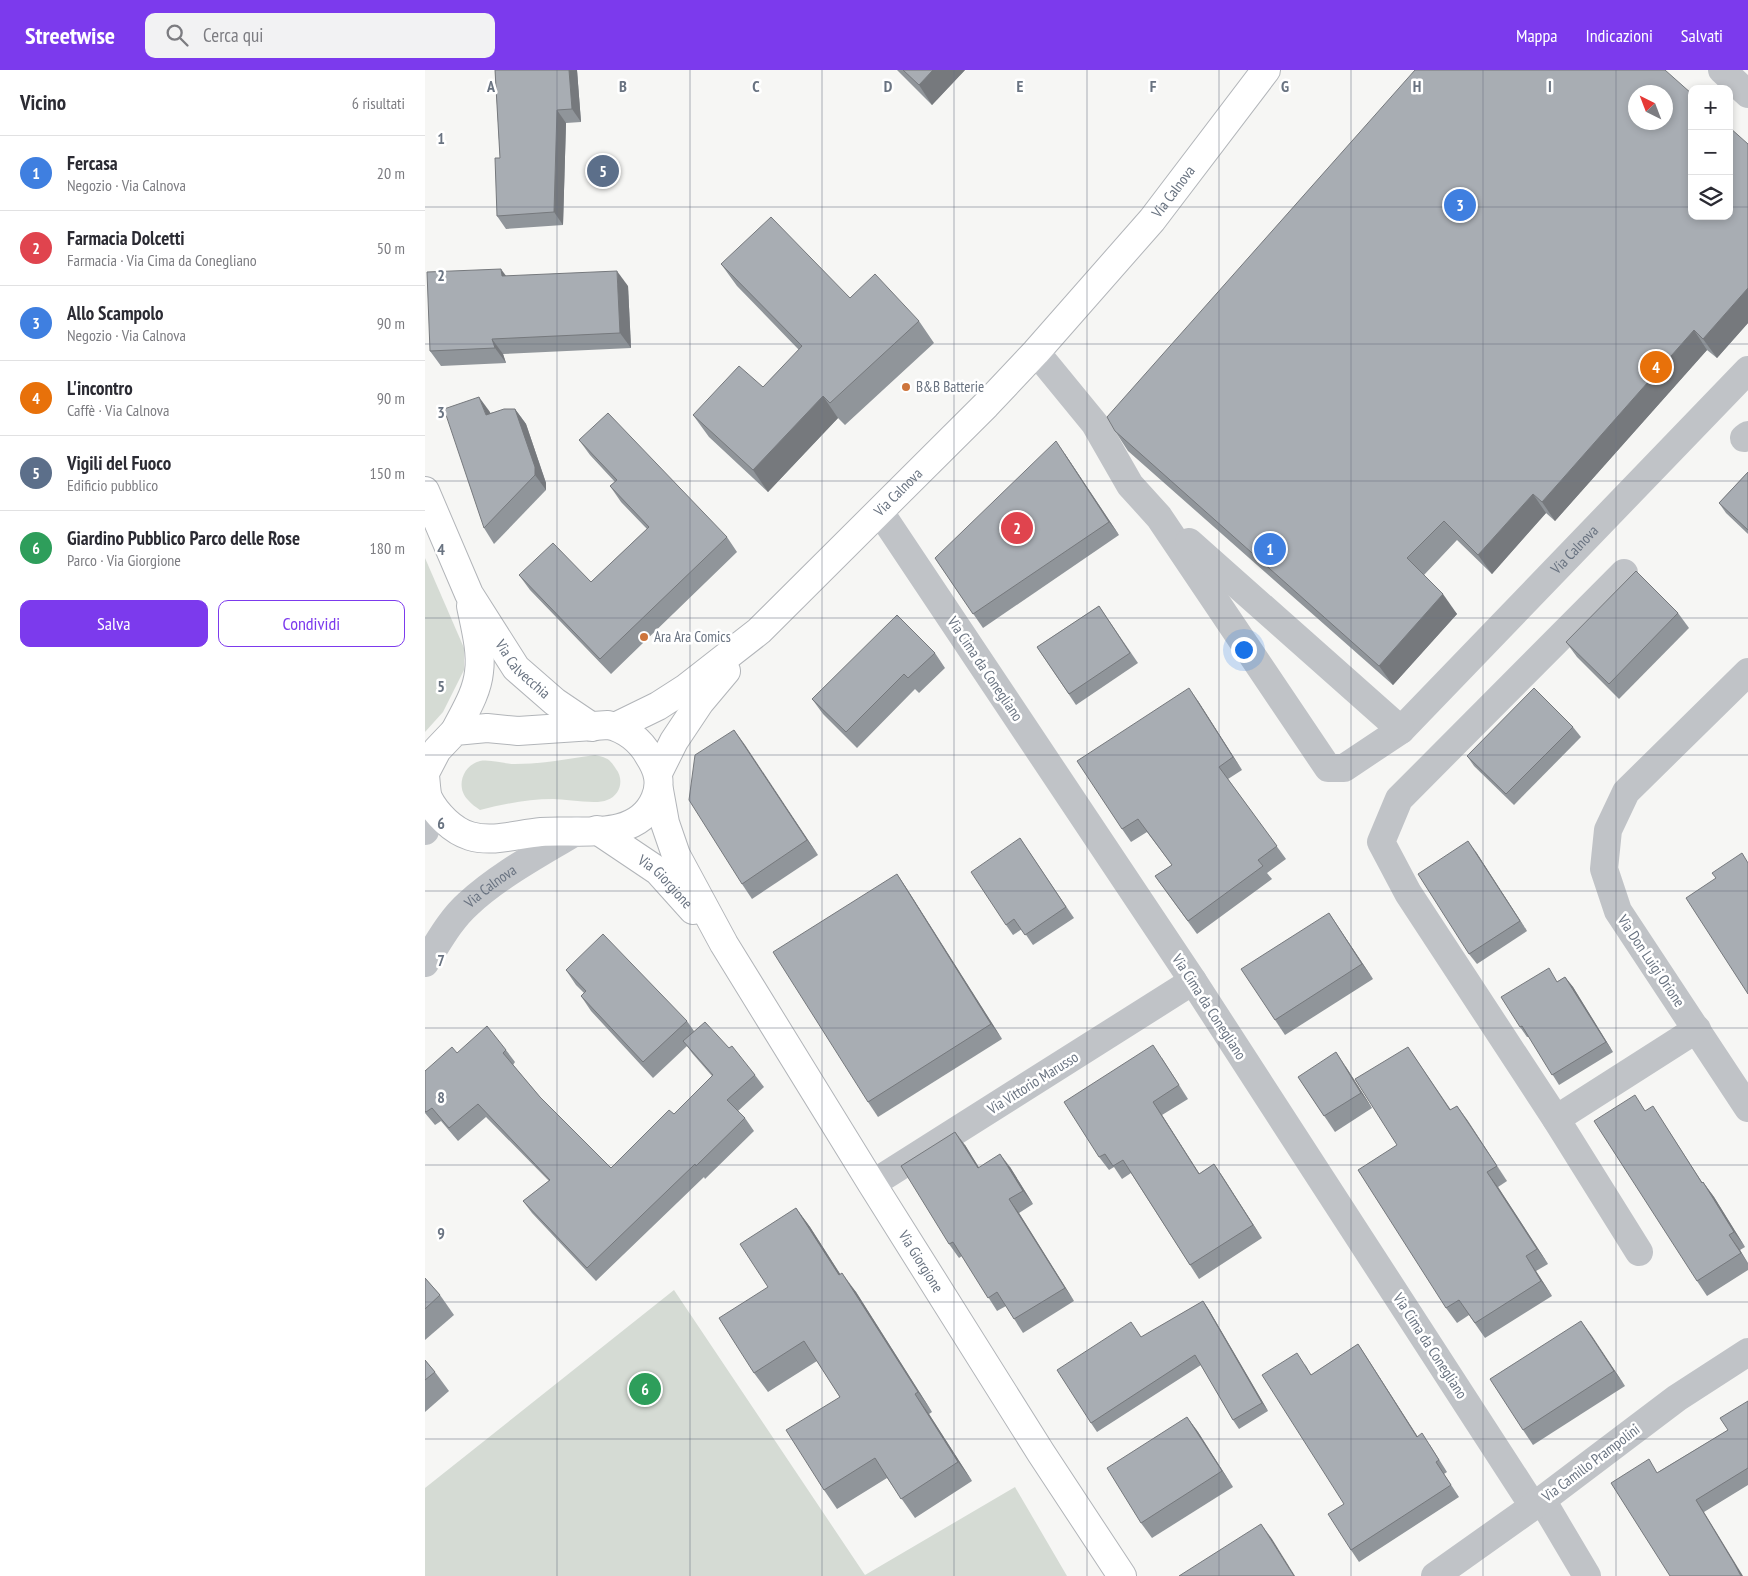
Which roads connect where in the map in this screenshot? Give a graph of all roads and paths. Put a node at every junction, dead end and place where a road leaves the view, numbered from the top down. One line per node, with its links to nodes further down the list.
1 (1266, 70): 4 (main road, Via Calnova)
2 (1722, 70): 3 (street)
3 (1748, 94)
4 (1036, 352): 7 (main road, Via Calnova); 8 (street, Via Calnova)
5 (1748, 370): 14 (street, Via Calnova)
6 (425, 491): 10 (main road, Via Calvecchia)
7 (880, 512): 11 (main road, Via Calnova); 22 (street, Via Cima da Conegliano)
8 (1159, 517): 14 (street, Via Calnova); 14 (street, Via Calnova)
9 (1624, 573): 25 (street)
10 (469, 594): 13 (main road, Via Calvecchia); 15 (main road, Via Calvecchia)
11 (759, 631): 13 (main road, Via Calnova); 16 (main road, Via Calnova)
12 (1748, 672): 23 (street, Via Don Luigi Orione)
13 (604, 727): 15 (main road); 16 (main road, Via Calvecchia)
14 (1401, 730)
15 (455, 731): 17 (main road, Via Calvecchia)
16 (658, 781): 19 (main road, Via Calnova); 20 (main road, Via Giorgione)
17 (426, 782): 18 (street); 19 (main road, Via Calnova)
18 (425, 831)
19 (587, 831): 20 (main road, Via Giorgione); 21 (street, Via Calnova)
20 (724, 944): 26 (main road, Via Giorgione)
21 (425, 963)
22 (1193, 981): 26 (street, Via Vittorio Marusso); 29 (street, Via Cima da Conegliano)
23 (1697, 1029): 24 (street, Via Don Luigi Orione); 25 (street)
24 (1748, 1108)
25 (1556, 1119): 27 (street)
26 (873, 1184): 30 (main road, Via Giorgione)
27 (1639, 1252)
28 (1748, 1352): 29 (street, Via Camillo Prampolini)
29 (1537, 1503): 31 (street, Via Camillo Prampolini); 32 (street, Via Cima da Conegliano)
30 (1122, 1576)
31 (1435, 1576)
32 (1587, 1576)

